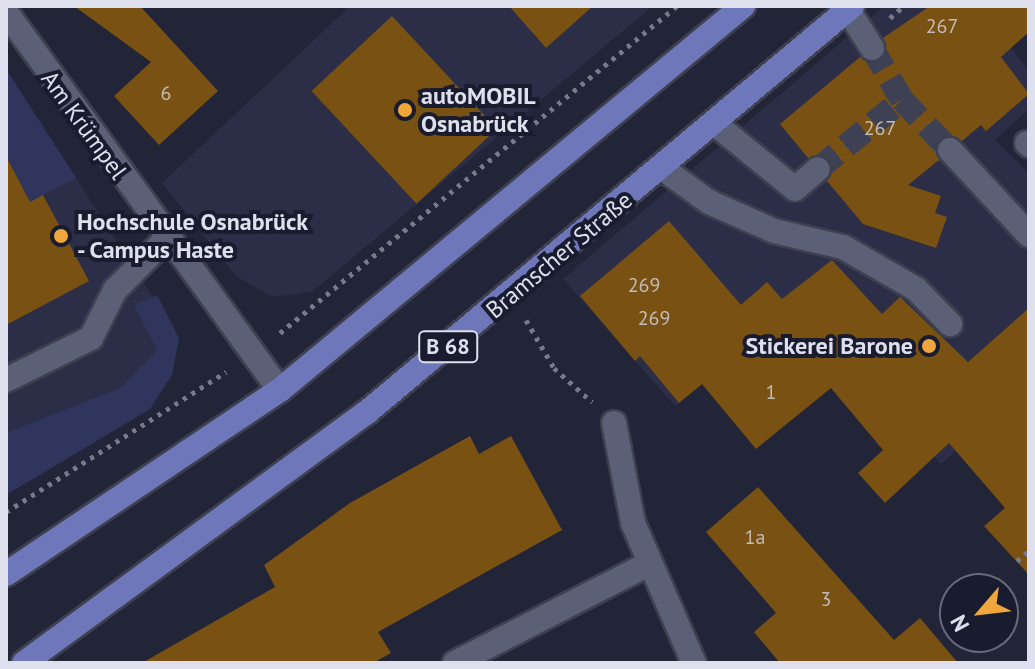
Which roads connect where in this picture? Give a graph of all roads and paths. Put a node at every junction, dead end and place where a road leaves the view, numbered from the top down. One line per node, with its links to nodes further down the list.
1 (677, 6): 14 (path)
2 (743, 6): 16 (main road)
3 (850, 8): 5 (street); 6 (main road, Bramscher Straße / B 68)
4 (6, 12): 11 (street, Am Krümpel)
5 (872, 48)
6 (714, 123): 8 (main road, Bramscher Straße / B 68); 9 (street)
7 (950, 150): 10 (street)
8 (662, 168): 12 (main road, Bramscher Straße / B 68); 13 (street)
9 (818, 169)
10 (1029, 235)
11 (167, 238): 14 (street, Am Krümpel); 15 (street)
12 (510, 297): 17 (path); 23 (main road, Bramscher Straße / B 68)
13 (950, 324)
14 (253, 353): 16 (street, Am Krümpel); 18 (path)
15 (6, 380)
16 (280, 390): 22 (main road)
17 (614, 423): 21 (street)
18 (6, 512)
19 (1029, 551): 20 (path)
20 (1017, 561)
21 (650, 563): 24 (street); 25 (street)
22 (6, 574)
23 (24, 663)
24 (455, 663)
25 (694, 663)

